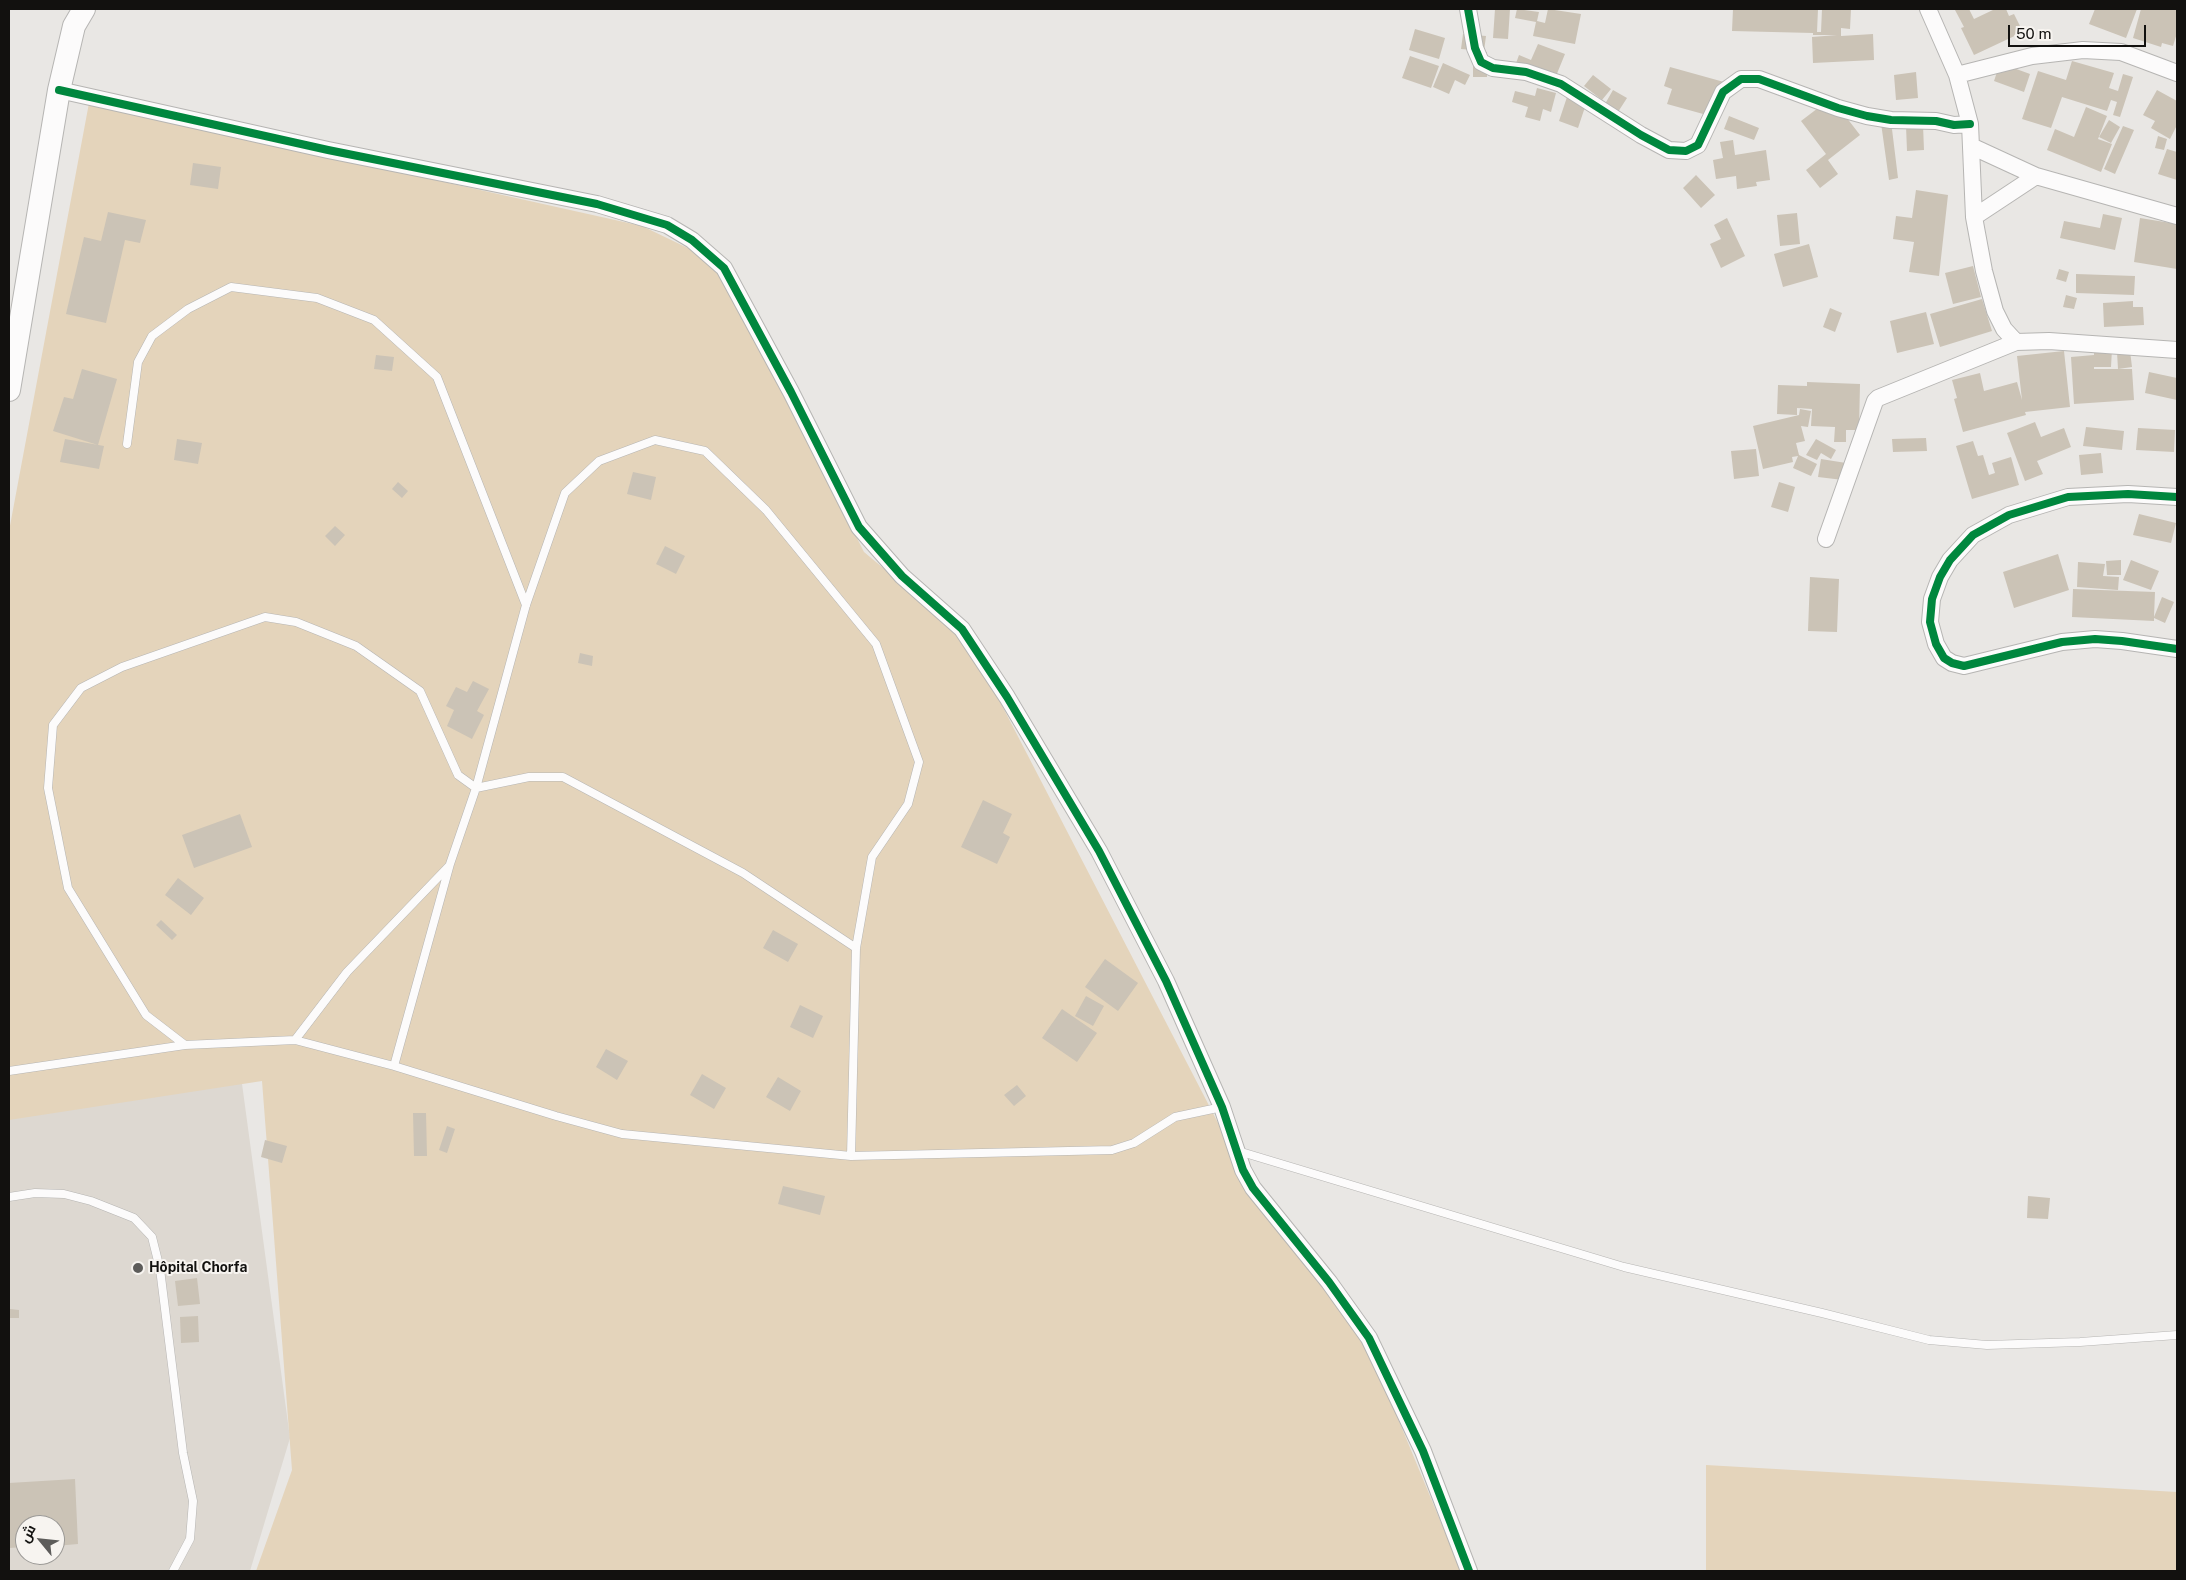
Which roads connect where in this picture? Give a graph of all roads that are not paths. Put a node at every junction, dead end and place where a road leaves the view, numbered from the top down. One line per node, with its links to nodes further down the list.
1 (84, 9): 6 (main road)
2 (1468, 9): 7 (street)
3 (1928, 9): 5 (street)
4 (2177, 73): 5 (street)
5 (1957, 75): 7 (street)
6 (59, 90): 14 (main road); 27 (street)
7 (1970, 124): 8 (street)
8 (1971, 146): 9 (street); 11 (street)
9 (2036, 176): 10 (street); 11 (street)
10 (2177, 216)
11 (1974, 217): 12 (street)
12 (2016, 342): 13 (street); 17 (street)
13 (2177, 350)
14 (9, 390)
15 (127, 444): 18 (lane)
16 (2177, 497): 19 (street)
17 (1826, 539)
18 (526, 605): 20 (lane); 22 (lane)
19 (2177, 649)
20 (476, 788): 21 (lane); 22 (lane); 24 (lane)
21 (450, 864): 23 (lane); 25 (lane)
22 (856, 948): 29 (lane)
23 (295, 1040): 24 (lane); 25 (lane)
24 (185, 1045): 26 (lane)
25 (394, 1066): 29 (lane)
26 (9, 1071)
27 (1222, 1107): 28 (street); 29 (lane)
28 (1236, 1150): 31 (lane); 33 (street)
29 (851, 1156)
30 (9, 1197): 32 (lane)
31 (2177, 1335)
32 (173, 1571)
33 (1469, 1571)

